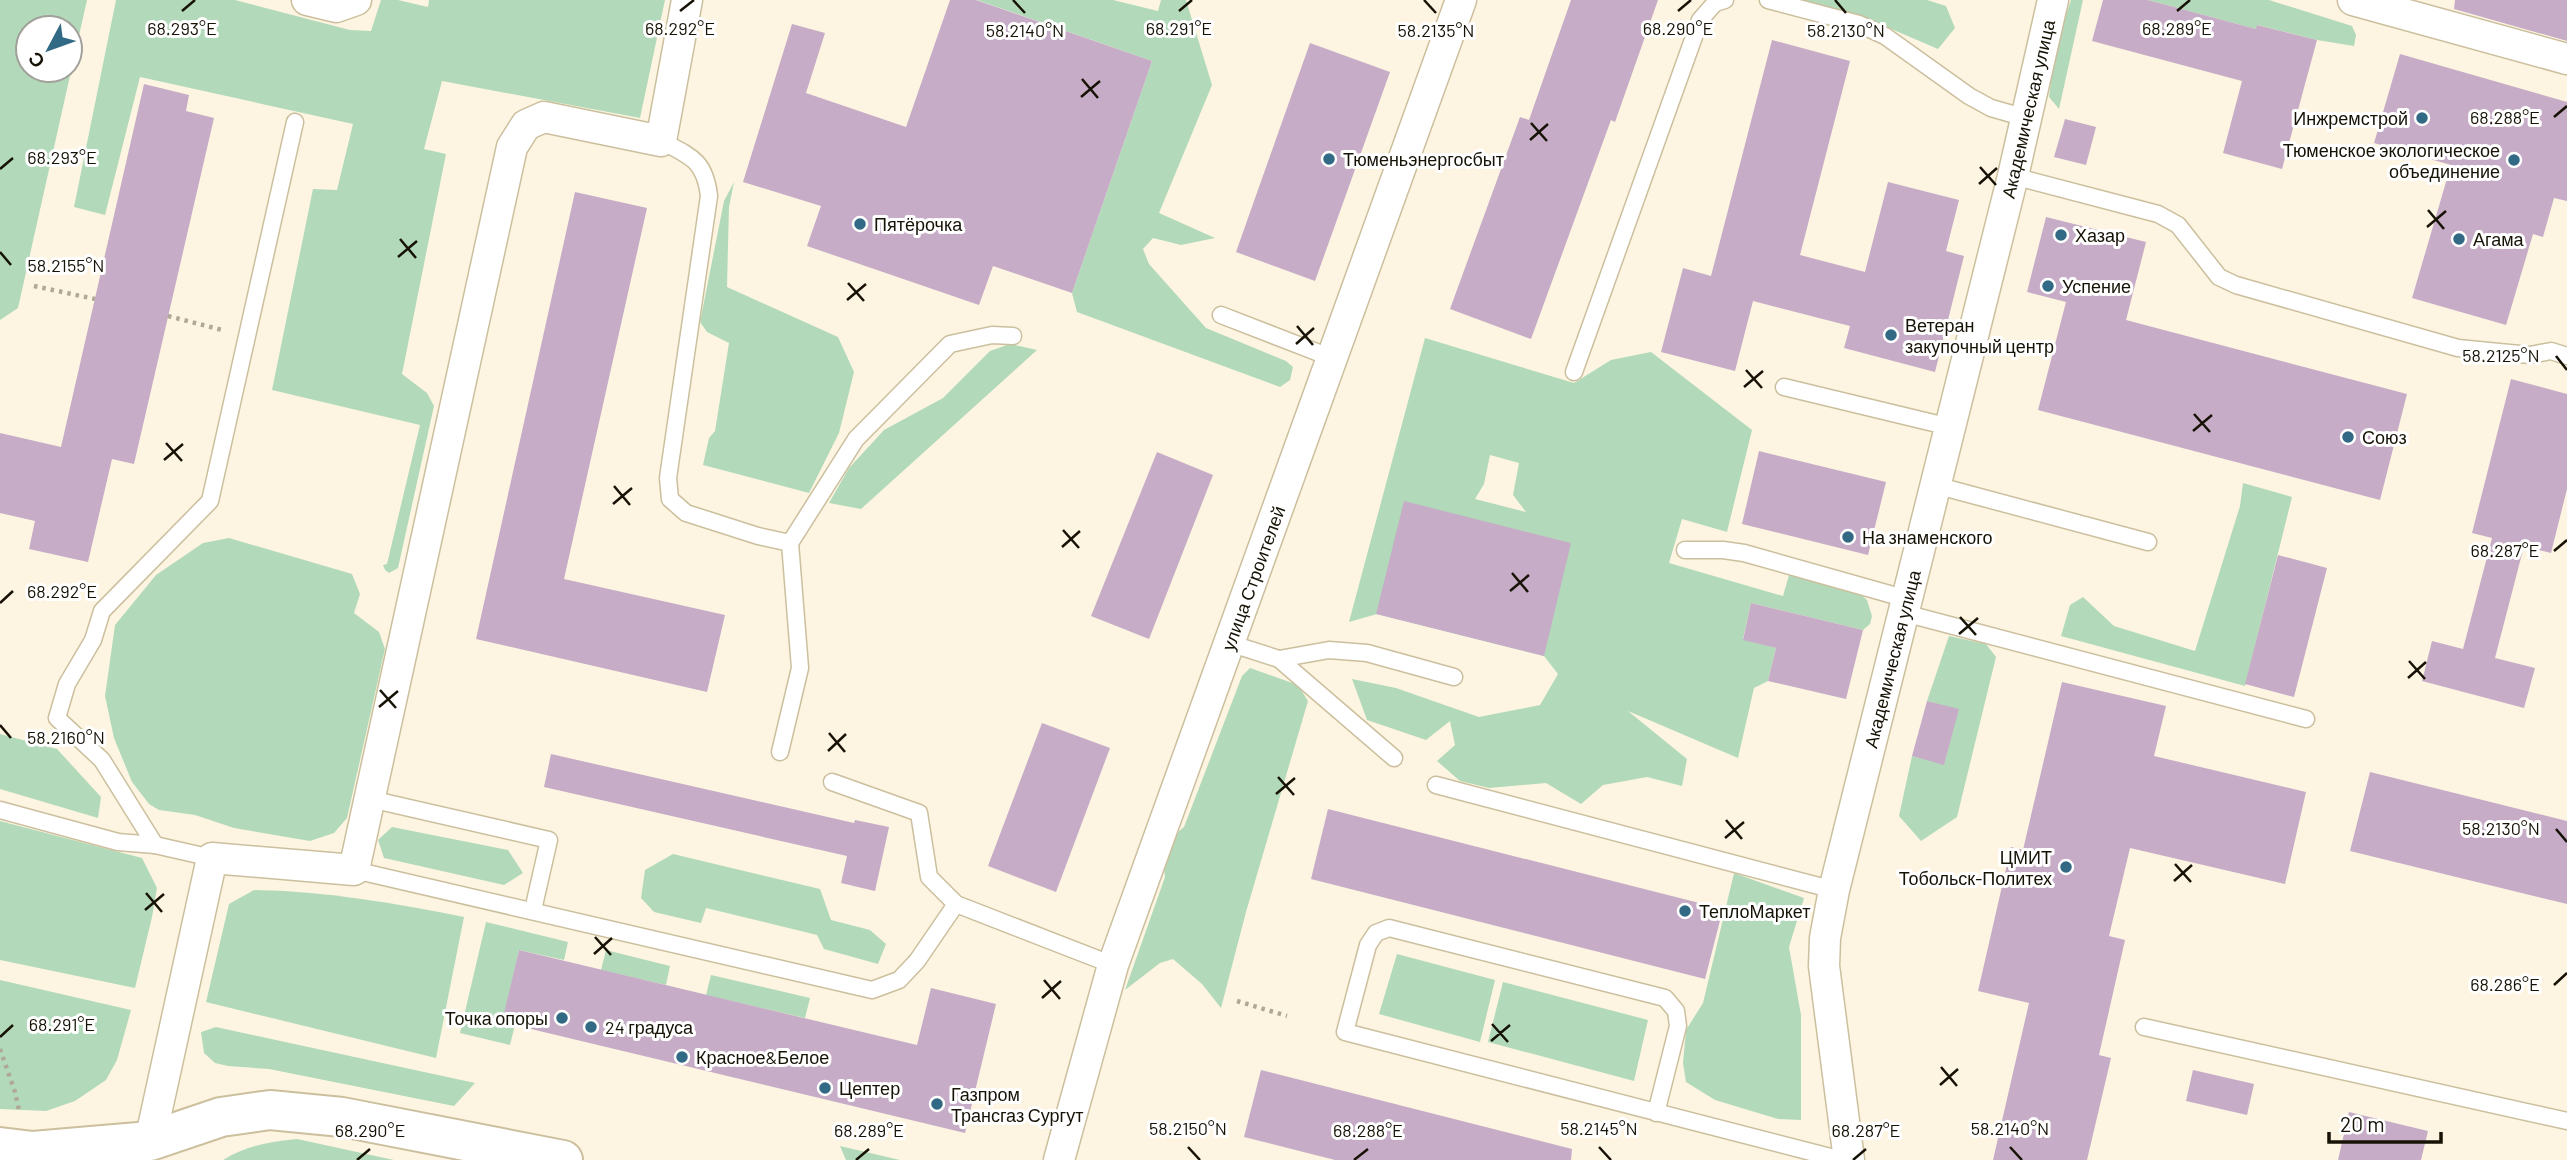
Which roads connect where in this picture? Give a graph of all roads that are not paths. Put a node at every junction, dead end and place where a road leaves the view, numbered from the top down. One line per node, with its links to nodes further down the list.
1 (307, 0): 2 (street)
2 (356, 0)
3 (687, 0): 12 (street)
4 (1461, 0): 17 (street, улица Строителей)
5 (1725, 0): 18 (lane)
6 (1768, 0): 10 (lane)
7 (2053, 0): 10 (street, Академическая улица)
8 (2353, 0): 9 (street)
9 (2567, 59)
10 (2026, 118): 13 (street, Академическая улица)
11 (295, 122): 36 (lane)
12 (660, 141): 23 (lane); 34 (street)
13 (2013, 176): 16 (lane); 20 (street, Академическая улица)
14 (1221, 315): 17 (lane)
15 (1013, 336): 23 (lane)
16 (2567, 356)
17 (1332, 358): 26 (street, улица Строителей)
18 (1574, 372)
19 (1784, 387): 20 (lane)
20 (1950, 427): 21 (street, Академическая улица)
21 (1936, 485): 22 (lane); 25 (street, Академическая улица)
22 (2148, 542)
23 (790, 543): 30 (lane)
24 (1685, 550): 25 (lane)
25 (1905, 606): 29 (lane); 39 (street, Академическая улица)
26 (1229, 643): 27 (lane); 42 (street, улица Строителей)
27 (1279, 659): 28 (lane); 31 (lane)
28 (1454, 677)
29 (2305, 719)
30 (780, 752)
31 (1394, 758)
32 (832, 782): 40 (lane)
33 (1436, 785): 39 (lane)
34 (370, 799): 38 (street); 41 (lane)
35 (0, 810): 36 (lane)
36 (155, 845): 37 (lane)
37 (212, 858): 38 (street); 47 (street)
38 (354, 870): 41 (lane)
39 (1834, 890): 51 (street, Академическая улица)
40 (956, 905): 41 (lane); 42 (lane)
41 (533, 910)
42 (1113, 965): 49 (street, улица Строителей)
43 (2144, 1027): 45 (lane)
44 (1657, 1113): 44 (lane); 50 (lane)
45 (2567, 1121)
46 (0, 1147): 47 (main road)
47 (148, 1150): 48 (main road)
48 (563, 1160)
49 (1059, 1160)
50 (1842, 1160)
51 (1849, 1160)

